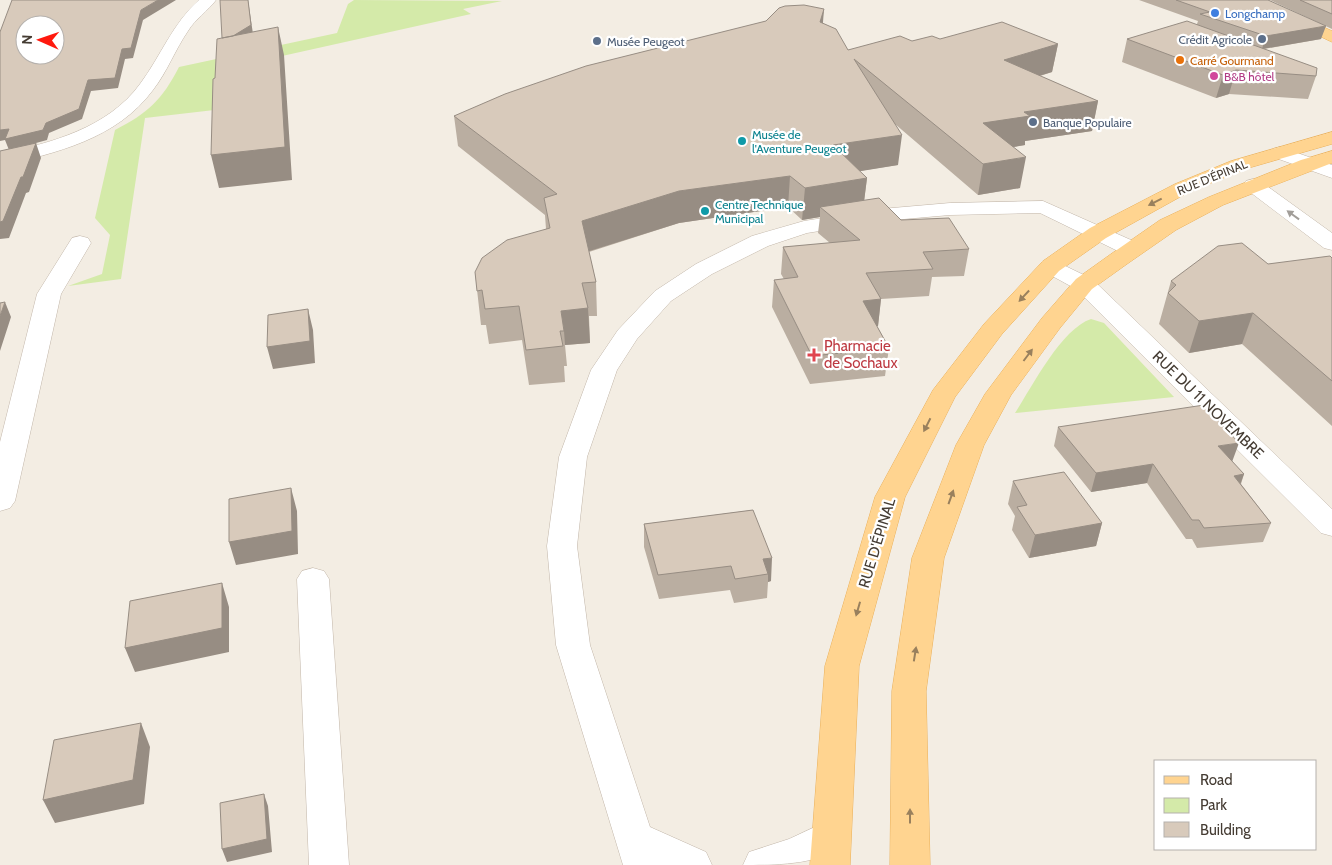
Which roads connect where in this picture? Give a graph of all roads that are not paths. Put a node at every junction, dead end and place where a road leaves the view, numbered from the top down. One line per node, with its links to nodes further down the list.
1 (208, 0): 6 (street)
2 (1247, 2): 3 (main road)
3 (1332, 37)
4 (1332, 138): 5 (main road, RUE D'ÉPINAL)
5 (1280, 153): 7 (street); 9 (main road, RUE D'ÉPINAL, one-way to 9)
6 (0, 160)
7 (1324, 165): 8 (main road, RUE D'ÉPINAL)
8 (1253, 185): 11 (street, one-way to 8); 12 (main road, RUE D'ÉPINAL)
9 (1098, 233): 12 (street); 13 (main road, RUE D'ÉPINAL); 18 (street)
10 (80, 243): 15 (street)
11 (1332, 243)
12 (1132, 249): 14 (main road, RUE D'ÉPINAL)
13 (1051, 266): 14 (street, RUE DU 11 NOVEMBRE); 19 (main road, RUE D'ÉPINAL, one-way to 19)
14 (1084, 284): 16 (street, RUE DU 11 NOVEMBRE); 23 (main road, RUE D'ÉPINAL, one-way to 14)
15 (0, 501)
16 (1332, 526)
17 (313, 579): 20 (street)
18 (638, 851): 21 (street)
19 (830, 851): 22 (street)
20 (329, 865)
21 (692, 865)
22 (763, 865)
23 (910, 865)

